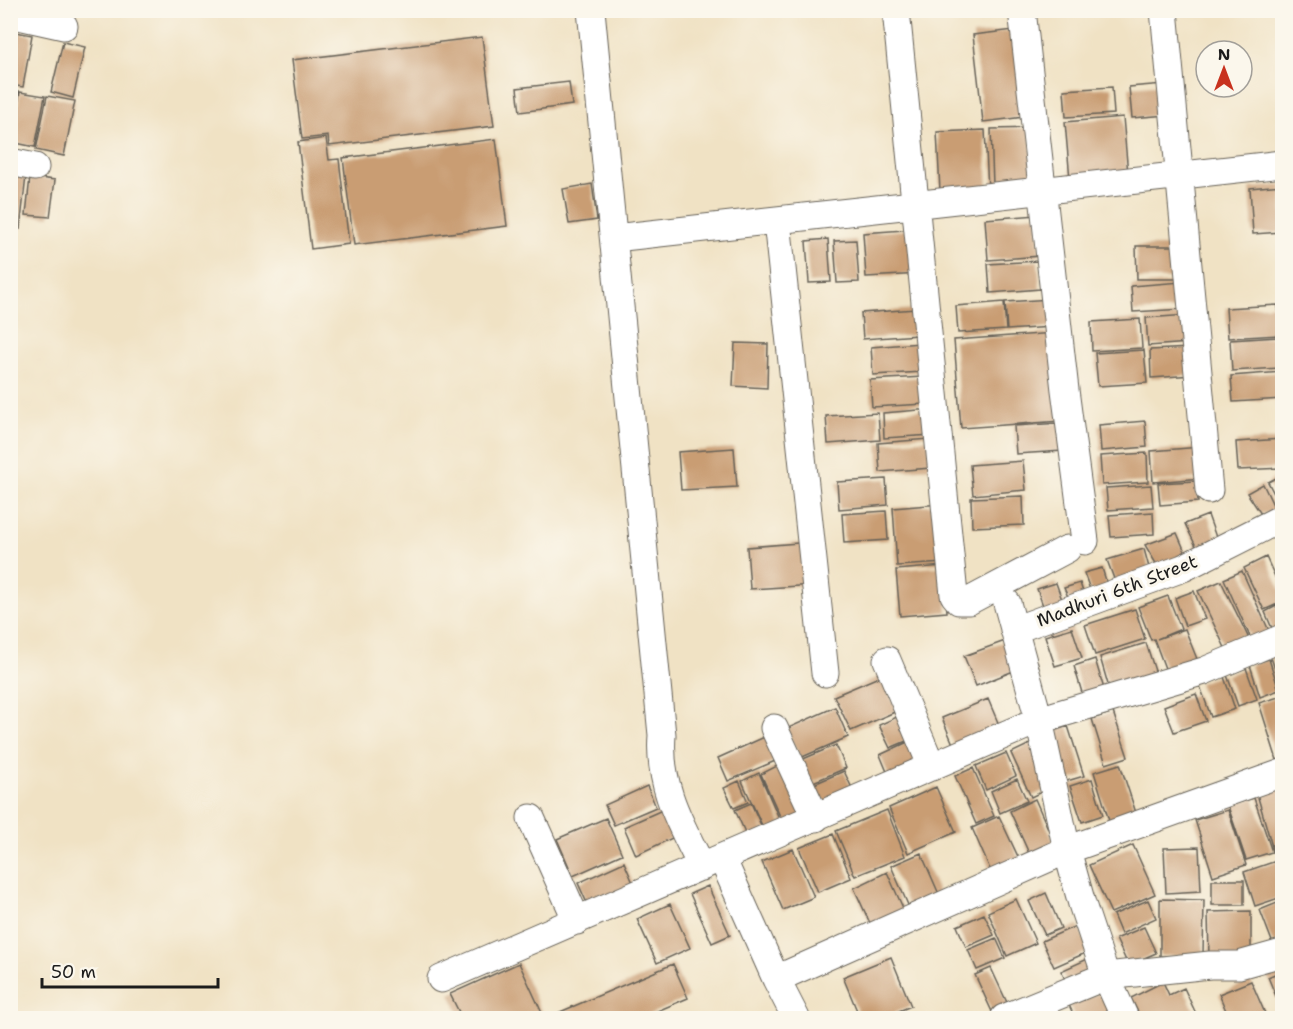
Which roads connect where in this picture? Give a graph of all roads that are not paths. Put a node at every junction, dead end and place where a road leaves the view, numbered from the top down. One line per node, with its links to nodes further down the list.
1 (591, 10): 12 (street)
2 (896, 10): 10 (street)
3 (1022, 10): 9 (street)
4 (1164, 10): 8 (street)
5 (10, 14): 6 (street)
6 (64, 26)
7 (1282, 164): 8 (street)
8 (1180, 174): 9 (street); 13 (street)
9 (1042, 191): 10 (street); 10 (street)
10 (917, 204): 11 (street)
11 (777, 221): 12 (street); 19 (street)
12 (614, 238): 27 (street)
13 (1209, 490)
14 (1282, 518): 16 (street, Madhuri 6th Street)
15 (1007, 603): 16 (street)
16 (1014, 630): 20 (street)
17 (1282, 638): 20 (street)
18 (887, 660): 22 (street)
19 (825, 673)
20 (1039, 720): 22 (street); 26 (street)
21 (774, 728): 25 (street)
22 (932, 767): 25 (street)
23 (1282, 773): 26 (street)
24 (531, 818): 28 (street)
25 (816, 818): 27 (street)
26 (1067, 849): 30 (street); 32 (street)
27 (712, 863): 28 (street); 32 (street)
28 (577, 921): 31 (street)
29 (1282, 953): 30 (street)
30 (1106, 976): 34 (street); 35 (street)
31 (441, 979)
32 (776, 979): 33 (street)
33 (796, 1018)
34 (1004, 1018)
35 (1125, 1018)

